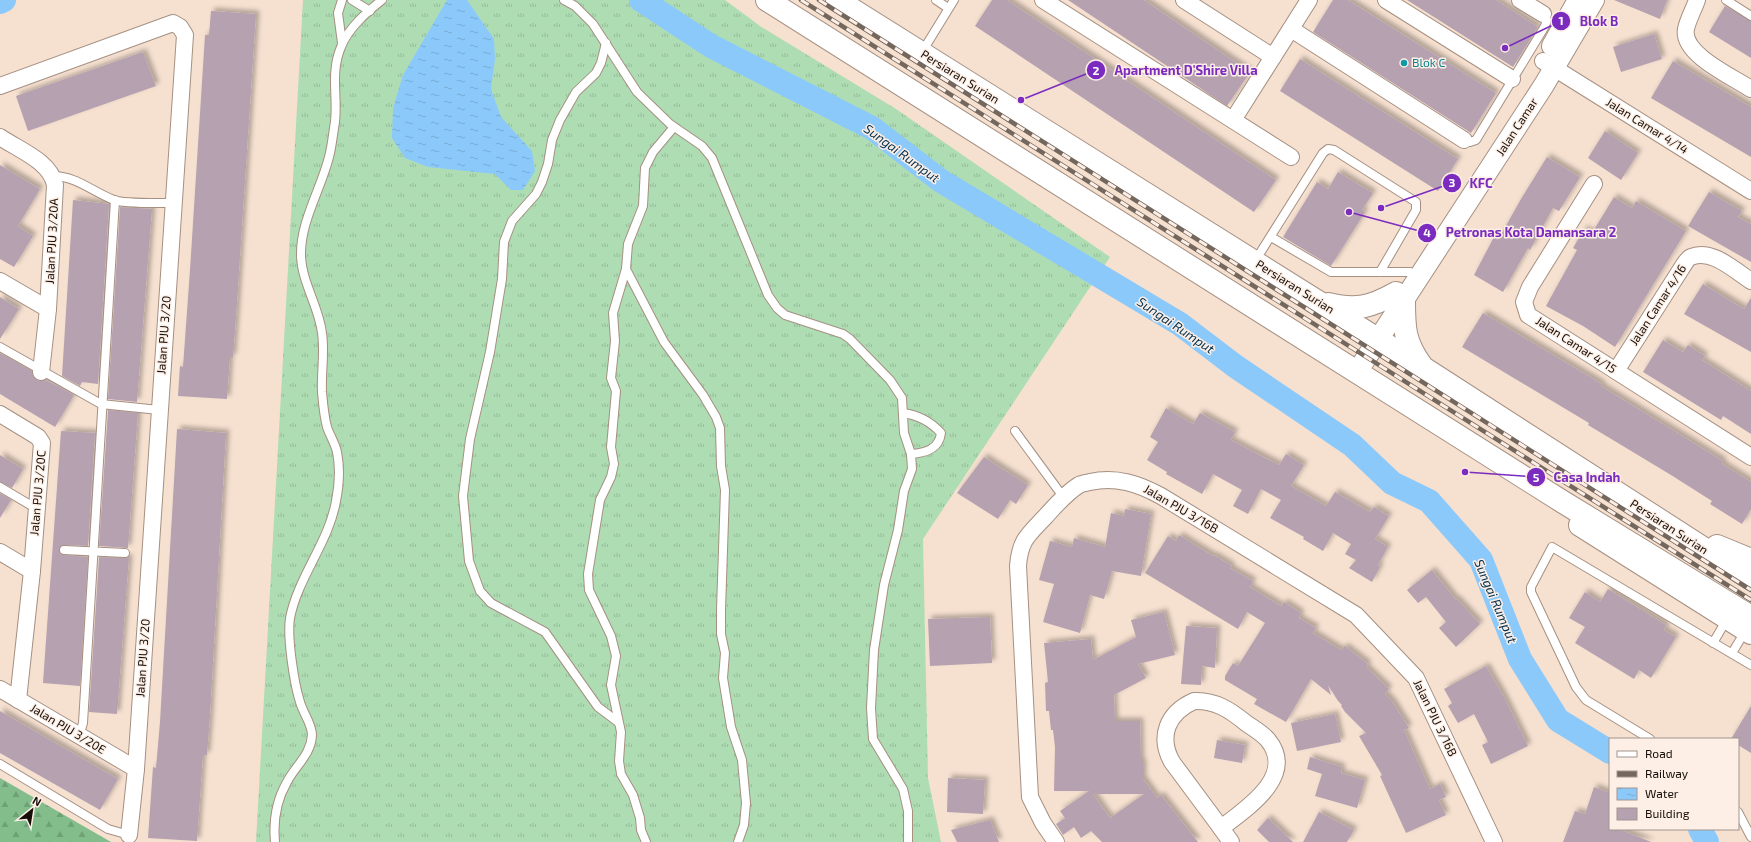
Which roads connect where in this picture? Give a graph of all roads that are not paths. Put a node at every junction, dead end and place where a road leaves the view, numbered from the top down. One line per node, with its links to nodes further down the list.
1 (342, 0): 23 (lane)
2 (352, 0): 19 (lane)
3 (382, 0): 19 (lane)
4 (564, 0): 24 (lane)
5 (767, 0): 51 (main road)
6 (837, 0): 25 (main road, Persiaran Surian)
7 (936, 0): 18 (lane)
8 (954, 0): 18 (lane)
9 (1043, 0): 31 (street)
10 (1184, 0): 26 (street)
11 (1309, 0): 22 (street)
12 (1386, 0): 28 (street)
13 (1520, 0): 20 (street)
14 (1578, 0): 27 (street, Jalan Camar)
15 (1594, 0): 27 (street, Jalan Camar)
16 (1697, 0): 30 (street)
17 (1726, 0): 21 (lane)
18 (948, 8): 25 (lane)
19 (370, 11): 23 (lane)
20 (1543, 14): 28 (lane)
21 (1751, 16)
22 (1291, 29): 26 (street); 34 (street)
23 (342, 43): 93 (lane)
24 (606, 43): 32 (lane); 83 (lane)
25 (921, 53): 42 (main road, Persiaran Surian)
26 (1273, 57): 31 (street)
27 (1549, 64): 38 (street, Jalan Camar 4/14); 45 (street, Jalan Camar); 48 (street, Jalan Camar)
28 (1512, 79): 34 (lane)
29 (0, 86): 40 (street, Jalan PJU 3/20)
30 (1751, 89)
31 (1233, 120): 35 (street)
32 (674, 127): 43 (lane); 60 (lane)
33 (0, 137): 36 (street)
34 (1464, 140)
35 (1291, 158)
36 (53, 176): 39 (lane); 50 (street, Jalan PJU 3/20A)
37 (1594, 184): 56 (street, Jalan Camar 4/15)
38 (1751, 191)
39 (115, 200): 40 (lane); 58 (lane)
40 (173, 203): 59 (street, Jalan PJU 3/20)
41 (1271, 237): 42 (lane); 44 (lane); 44 (lane)
42 (1254, 262): 49 (main road, Persiaran Surian)
43 (626, 269): 83 (lane); 94 (lane)
44 (1380, 272): 45 (lane)
45 (1410, 272): 48 (street, Jalan Camar)
46 (0, 281): 50 (street)
47 (1751, 281): 56 (street, Jalan Camar 4/16)
48 (1400, 297): 49 (main road); 52 (street, Jalan Camar); 54 (main road)
49 (1317, 301): 52 (main road, Persiaran Surian)
50 (48, 309): 57 (street, Jalan PJU 3/20A)
51 (1267, 316): 55 (main road); 76 (main road)
52 (1374, 337): 54 (main road, Persiaran Surian); 55 (street, Jalan Camar)
53 (0, 347): 57 (lane)
54 (1422, 367): 68 (main road, Persiaran Surian)
55 (1353, 370): 77 (main road)
56 (1616, 371): 64 (street, Jalan Camar 4/15)
57 (41, 372): 58 (lane)
58 (101, 404): 59 (lane); 71 (lane)
59 (159, 410): 87 (street, Jalan PJU 3/20)
60 (903, 413): 63 (lane); 63 (lane)
61 (0, 414): 67 (street, Jalan PJU 3/20C)
62 (1015, 431): 66 (lane)
63 (911, 454): 95 (lane)
64 (1751, 457)
65 (0, 487): 67 (lane)
66 (1064, 498): 96 (street, Jalan PJU 3/16B); 98 (street, Jalan PJU 3/16B)
67 (37, 509): 74 (street, Jalan PJU 3/20C)
68 (1666, 525): 73 (main road); 75 (main road, Persiaran Surian)
69 (64, 550): 71 (lane)
70 (0, 552): 74 (street)
71 (92, 552): 72 (lane); 84 (lane)
72 (125, 554)
73 (1751, 560)
74 (32, 571): 82 (street, Jalan PJU 3/20C)
75 (1751, 579)
76 (1727, 618): 77 (main road); 78 (lane)
77 (1749, 627): 79 (lane)
78 (1713, 643): 79 (lane); 85 (lane)
79 (1732, 654): 80 (lane)
80 (1751, 665)
81 (0, 689): 82 (street, Jalan PJU 3/20E)
82 (18, 700): 84 (street, Jalan PJU 3/20E)
83 (618, 722): 92 (lane)
84 (79, 736): 87 (street, Jalan PJU 3/20E)
85 (1648, 738)
86 (0, 764): 90 (lane)
87 (136, 770): 90 (street, Jalan PJU 3/20)
88 (1739, 814): 91 (lane)
89 (1221, 828): 89 (street); 97 (street)
90 (129, 835)
91 (1751, 837)
92 (644, 841)
93 (275, 842)
94 (738, 842)
95 (908, 842)
96 (1056, 842)
97 (1231, 842)
98 (1494, 842)

